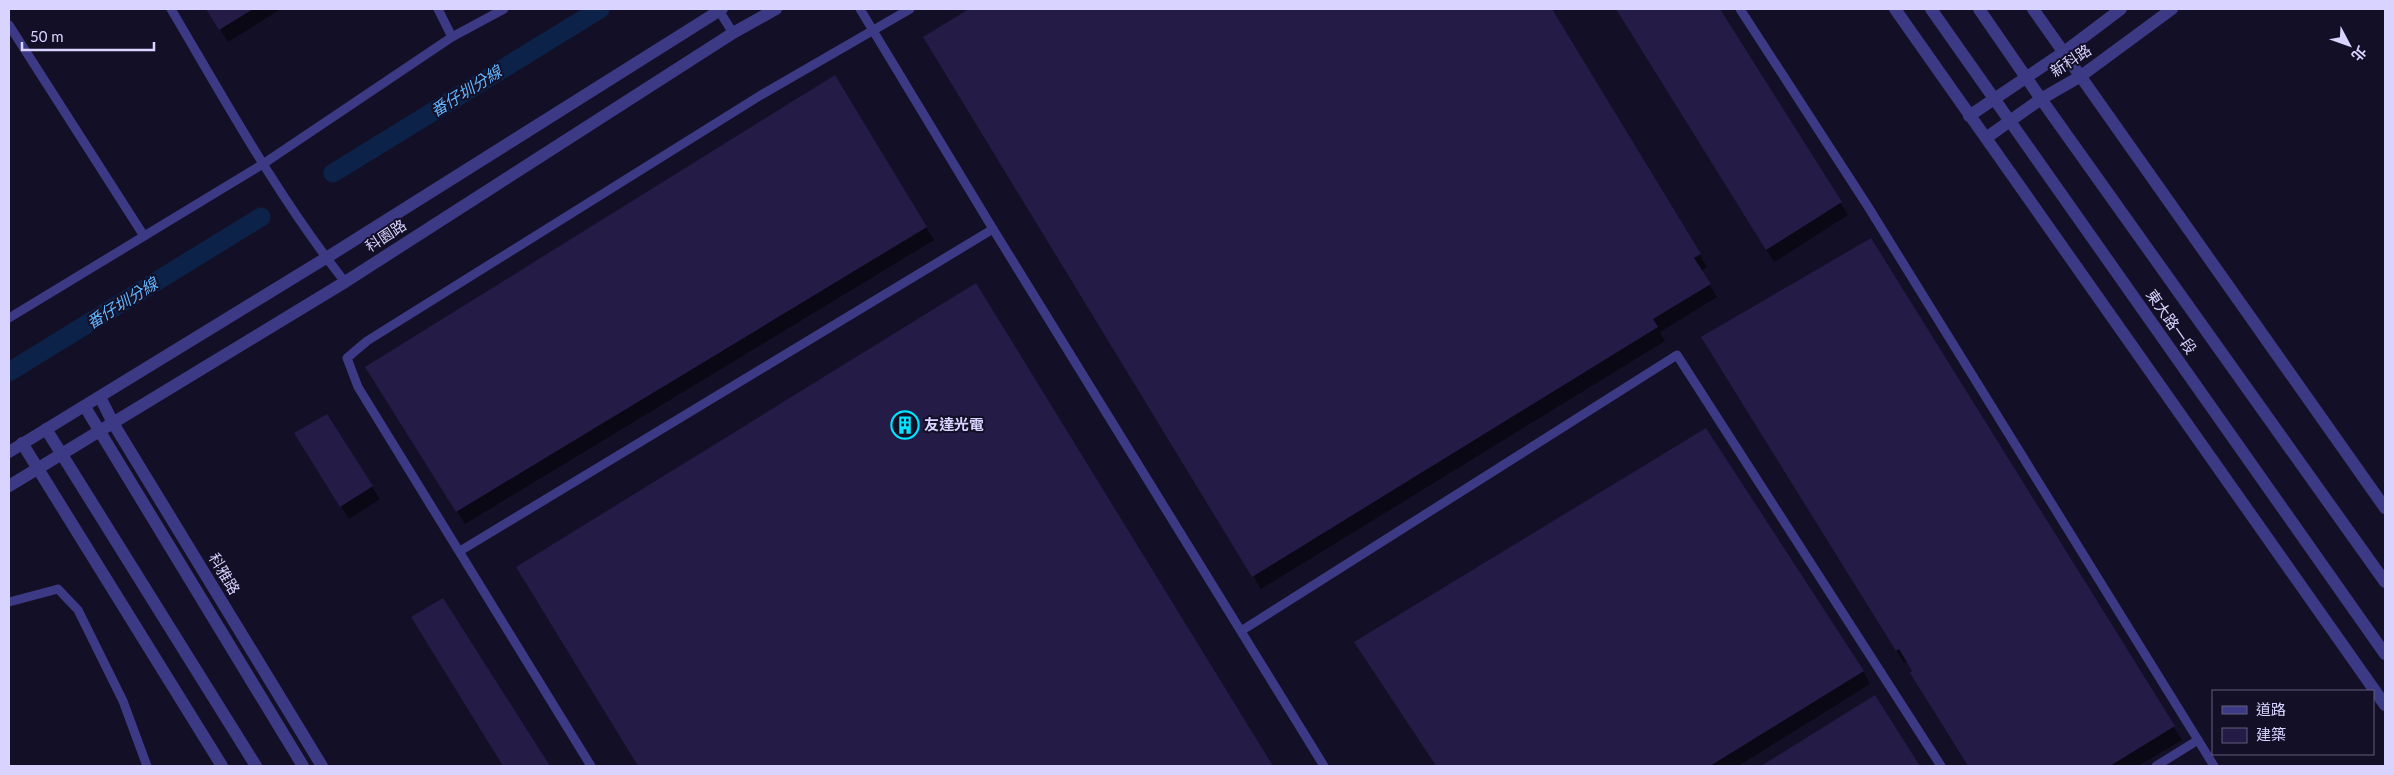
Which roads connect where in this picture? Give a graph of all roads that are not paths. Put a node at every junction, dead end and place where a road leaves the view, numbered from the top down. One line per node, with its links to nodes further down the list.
1 (171, 9): 27 (lane)
2 (438, 9): 18 (lane)
3 (504, 9): 18 (lane)
4 (720, 9): 17 (lane); 30 (street, 科園路)
5 (776, 9): 17 (street, 科園路)
6 (860, 9): 16 (lane)
7 (910, 9): 16 (lane)
8 (1740, 9): 50 (lane)
9 (1895, 9): 24 (street)
10 (1931, 9): 22 (street, 東大路一段)
11 (1979, 9): 20 (street, 東大路一段)
12 (2033, 9): 19 (street)
13 (2121, 9): 19 (street, 新科路)
14 (2172, 9): 21 (street, 新科路)
15 (9, 25): 29 (lane)
16 (874, 31): 28 (lane); 44 (lane)
17 (733, 33): 31 (street, 科園路)
18 (452, 37): 27 (lane)
19 (2064, 52): 20 (street, 新科路); 21 (street)
20 (2026, 76): 22 (street, 新科路); 23 (street, 東大路一段)
21 (2081, 76): 23 (street, 新科路); 43 (street)
22 (1993, 99): 24 (street, 新科路); 25 (street, 東大路一段)
23 (2041, 99): 25 (street, 新科路); 45 (street, 東大路一段)
24 (1970, 116): 26 (street)
25 (2010, 123): 26 (street, 新科路); 48 (street, 東大路一段)
26 (1986, 138): 49 (street)
27 (262, 164): 29 (lane); 30 (lane)
28 (993, 228): 44 (lane); 47 (lane)
29 (144, 236): 32 (lane)
30 (326, 258): 31 (lane); 33 (street, 科園路)
31 (344, 282): 35 (street, 科園路)
32 (9, 318)
33 (100, 397): 34 (street, 科園路); 35 (street, 科雅路)
34 (85, 407): 36 (street, 科園路); 37 (street)
35 (113, 422): 37 (street, 科園路); 55 (street, 科雅路)
36 (46, 429): 38 (street, 科園路); 40 (street)
37 (99, 431): 40 (street, 科園路); 54 (street)
38 (22, 443): 39 (street, 科園路); 41 (street)
39 (9, 452)
40 (62, 454): 41 (street, 科園路); 53 (street)
41 (38, 468): 42 (street, 科園路); 52 (street)
42 (9, 486)
43 (2385, 508)
44 (460, 551): 56 (lane)
45 (2385, 582)
46 (9, 602): 51 (lane)
47 (1241, 631): 57 (lane); 58 (lane)
48 (2385, 654)
49 (2385, 705)
50 (2198, 740): 59 (lane); 60 (lane)
51 (147, 766)
52 (222, 766)
53 (256, 766)
54 (303, 766)
55 (322, 766)
56 (591, 766)
57 (1324, 766)
58 (1941, 766)
59 (2156, 766)
60 (2214, 766)

